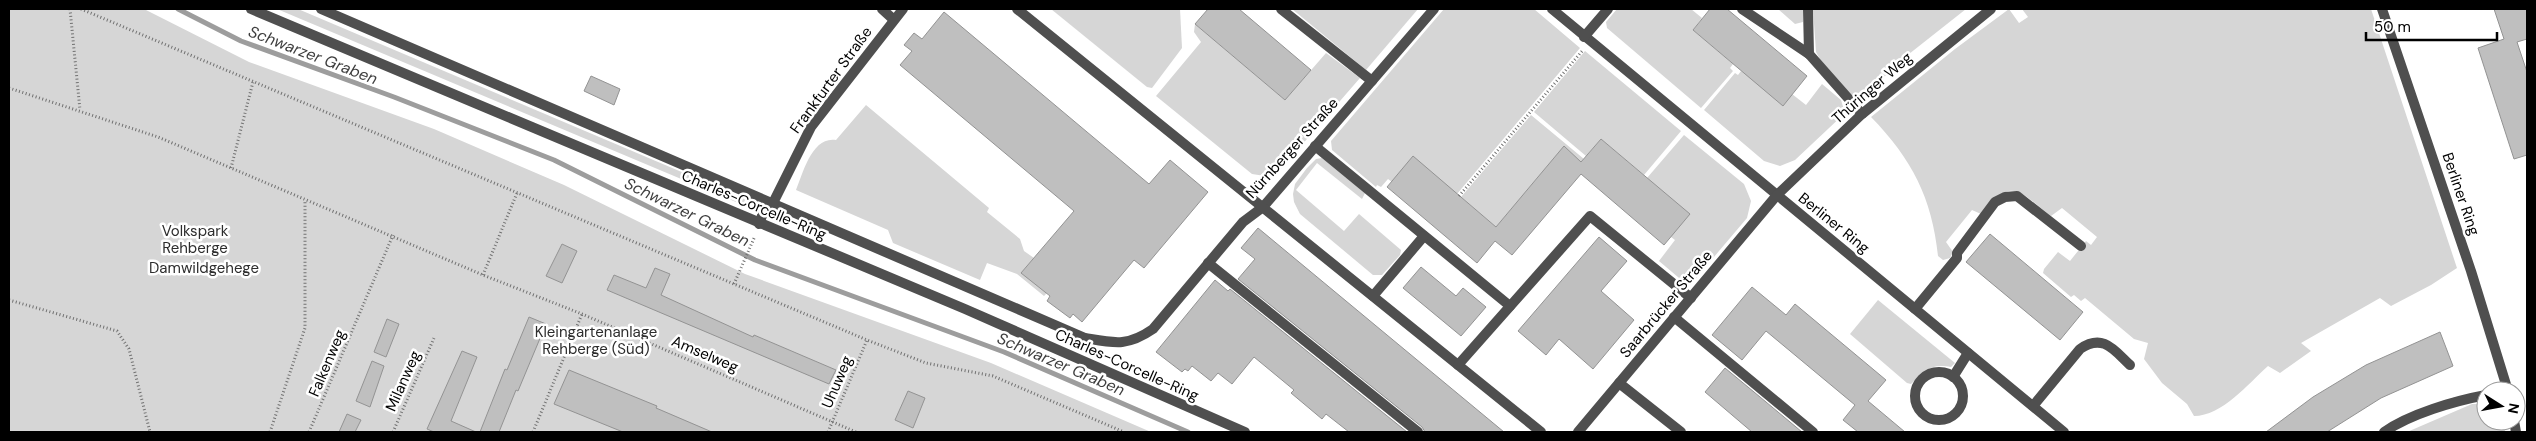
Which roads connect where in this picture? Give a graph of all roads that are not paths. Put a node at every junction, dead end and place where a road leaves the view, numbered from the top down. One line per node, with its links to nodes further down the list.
1 (251, 9): 23 (street, Charles-Corcelle-Ring)
2 (320, 9): 21 (street)
3 (882, 9): 14 (street)
4 (903, 9): 14 (street, Frankfurter Straße)
5 (1017, 9): 22 (street)
6 (1281, 9): 17 (street)
7 (1434, 9): 17 (street, Nürnberger Straße)
8 (1552, 9): 15 (street, Berliner Ring)
9 (1608, 9): 15 (street)
10 (1742, 9): 16 (street)
11 (1808, 9): 16 (street)
12 (1991, 9): 18 (street, Thüringer Weg)
13 (2382, 9): 36 (street, Berliner Ring)
14 (893, 20): 21 (street, Frankfurter Straße)
15 (1587, 39): 20 (street, Berliner Ring)
16 (1809, 54): 18 (street)
17 (1372, 81): 19 (street, Nürnberger Straße)
18 (1862, 114): 20 (street, Thüringer Weg)
19 (1316, 146): 22 (street, Nürnberger Straße); 24 (street)
20 (1777, 195): 28 (street, Saarbrücker Straße); 30 (street, Berliner Ring)
21 (773, 203): 23 (street, Frankfurter Straße); 26 (street, Nürnberger Straße)
22 (1263, 207): 26 (street, Nürnberger Straße); 27 (street)
23 (759, 224): 40 (street, Charles-Corcelle-Ring)
24 (1424, 236): 27 (street); 29 (street)
25 (2081, 246): 30 (street)
26 (1208, 263): 41 (street)
27 (1373, 296): 33 (street)
28 (1691, 298): 29 (street); 31 (street, Saarbrücker Straße)
29 (1510, 306): 33 (street)
30 (1915, 309): 32 (street, Berliner Ring)
31 (1674, 317): 37 (street, Saarbrücker Straße); 45 (street)
32 (1968, 353): 35 (street); 39 (street, Berliner Ring)
33 (1458, 365): 42 (street)
34 (2130, 365): 39 (street)
35 (1953, 377): 35 (street)
36 (2505, 381)
37 (1619, 383): 43 (street, Saarbrücker Straße); 44 (street)
38 (2476, 397): 47 (street)
39 (2033, 406): 46 (street, Berliner Ring)
40 (1245, 432)
41 (1418, 432)
42 (1541, 432)
43 (1578, 432)
44 (1681, 432)
45 (1813, 432)
46 (2064, 432)
47 (2384, 432)

